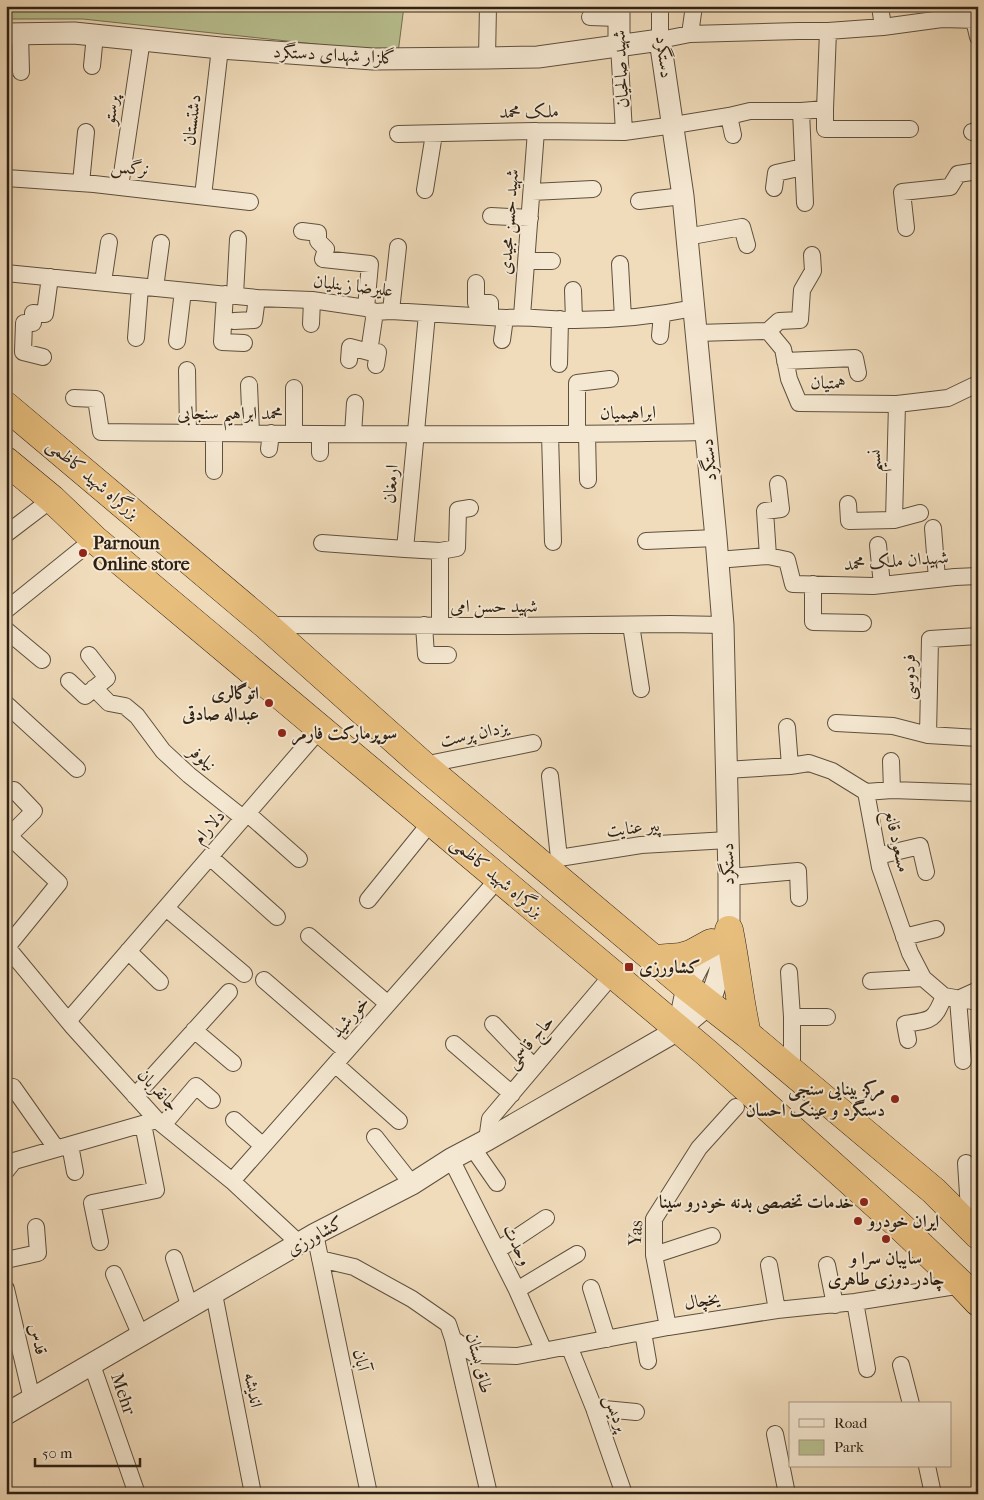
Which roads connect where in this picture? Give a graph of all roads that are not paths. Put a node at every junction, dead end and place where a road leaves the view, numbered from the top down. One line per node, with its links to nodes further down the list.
1 (488, 6): 19 (street)
2 (660, 6): 16 (street, دستگرد)
3 (694, 6): 12 (street)
4 (880, 6): 9 (street)
5 (618, 12): 7 (street); 17 (street, شهید صالحیان)
6 (941, 13): 8 (street); 9 (street)
7 (590, 17)
8 (976, 20): 14 (street)
9 (883, 27): 10 (street)
10 (828, 31): 12 (street); 22 (street)
11 (13, 34): 13 (street, گلزار شهدای دستگرد); 21 (street)
12 (690, 34): 16 (street)
13 (94, 35): 15 (street, گلزار شهدای دستگرد); 20 (street)
14 (978, 37)
15 (142, 39): 18 (street, گلزار شهدای دستگرد); 37 (street, پرستو)
16 (660, 40): 17 (street, گلزار شهدای دستگرد); 25 (street, دستگرد)
17 (619, 45): 19 (street, گلزار شهدای دستگرد); 29 (street, شهید صالحیان)
18 (220, 48): 19 (street, گلزار شهدای دستگرد); 42 (street, دشتستان)
19 (487, 58)
20 (92, 66)
21 (21, 72)
22 (826, 109): 23 (street, ملک محمد); 26 (street)
23 (801, 111): 24 (street, ملک محمد); 33 (street)
24 (729, 116): 25 (street, ملک محمد); 32 (street)
25 (674, 126): 29 (street, ملک محمد); 43 (street, دستگرد)
26 (910, 129)
27 (536, 131): 29 (street, ملک محمد); 31 (street, ملک محمد); 41 (street, شهید حسن مجیدی)
28 (86, 132): 36 (street)
29 (624, 132)
30 (398, 134): 31 (street, ملک محمد)
31 (434, 134): 40 (street)
32 (733, 135)
33 (804, 168): 38 (street); 46 (street)
34 (978, 171): 49 (street)
35 (6, 178): 36 (street, نرگس)
36 (81, 183): 37 (street, نرگس)
37 (120, 187): 42 (street, نرگس)
38 (774, 188)
39 (593, 189): 41 (street)
40 (425, 190)
41 (532, 192): 48 (street, شهید حسن مجیدی)
42 (203, 196): 45 (street, نرگس)
43 (683, 196): 44 (street); 51 (street, دستگرد)
44 (639, 201)
45 (250, 202)
46 (805, 204)
47 (490, 216): 48 (street)
48 (530, 218): 58 (street, شهید حسن مجیدی)
49 (906, 228)
50 (302, 231): 72 (street)
51 (686, 237): 55 (street); 71 (street, دستگرد)
52 (238, 239): 68 (street)
53 (109, 242): 63 (street)
54 (161, 243): 65 (street)
55 (747, 246)
56 (398, 247): 72 (street)
57 (812, 255): 81 (street)
58 (527, 261): 59 (street); 75 (street, شهید حسن مجیدی)
59 (552, 261)
60 (620, 264): 77 (street)
61 (6, 273): 62 (street, علیرضا زینلیان)
62 (50, 277): 63 (street, علیرضا زینلیان); 88 (street)
63 (103, 282): 65 (street, علیرضا زینلیان)
64 (476, 283): 76 (street)
65 (147, 287): 66 (street, علیرضا زینلیان); 84 (street)
66 (183, 290): 68 (street, علیرضا زینلیان); 86 (street)
67 (573, 290): 78 (street)
68 (230, 295): 69 (street, علیرضا زینلیان); 87 (street)
69 (257, 298): 70 (street, علیرضا زینلیان); 79 (street)
70 (312, 300): 72 (street, علیرضا زینلیان); 80 (street)
71 (694, 308): 74 (street, علیرضا زینلیان); 82 (street, دستگرد)
72 (377, 310): 73 (street, علیرضا زینلیان); 89 (street)
73 (427, 314): 76 (street, علیرضا زینلیان); 109 (street, ارمغان)
74 (662, 314): 77 (street, علیرضا زینلیان); 83 (street)
75 (522, 316): 76 (street, علیرضا زینلیان); 78 (street, علیرضا زینلیان)
76 (497, 317): 85 (street)
77 (623, 318): 78 (street, علیرضا زینلیان)
78 (567, 320): 91 (street)
79 (234, 321)
80 (311, 324)
81 (768, 331): 82 (street); 90 (street, همتیان)
82 (697, 332): 102 (street, دستگرد)
83 (660, 336)
84 (136, 338)
85 (502, 340)
86 (176, 341)
87 (244, 343)
88 (43, 357)
89 (349, 360)
90 (785, 361): 93 (street); 100 (street, همتیان)
91 (559, 364)
92 (186, 370): 103 (street)
93 (858, 373)
94 (610, 379): 111 (street)
95 (249, 385): 105 (street)
96 (978, 386): 100 (street, همتیان)
97 (294, 388): 106 (street)
98 (74, 398): 103 (street, محمد ابراهیم سنجابی)
99 (355, 404): 108 (street)
100 (897, 404): 121 (street, نسیم)
101 (6, 406): 140 (highway, بزرگراه شهید کاظمی)
102 (706, 432): 111 (street, ابراهیمیان); 124 (street, دستگرد)
103 (188, 433): 104 (street, محمد ابراهیم سنجابی)
104 (214, 433): 105 (street, محمد ابراهیم سنجابی); 114 (street)
105 (251, 433): 106 (street, محمد ابراهیم سنجابی)
106 (294, 434): 107 (street, محمد ابراهیم سنجابی)
107 (320, 434): 108 (street, محمد ابراهیم سنجابی); 112 (street)
108 (353, 434): 109 (street, محمد ابراهیم سنجابی)
109 (415, 434): 110 (street, ابراهیمیان); 130 (street, ارمغان)
110 (550, 434): 111 (street, ابراهیمیان); 127 (street)
111 (582, 434): 115 (street)
112 (320, 453)
113 (6, 461): 117 (highway, بزرگراه شهید کاظمی)
114 (214, 471)
115 (588, 480)
116 (778, 484): 132 (street)
117 (52, 499): 123 (street); 125 (highway, بزرگراه شهید کاظمی)
118 (848, 504): 121 (street)
119 (470, 508): 131 (street)
120 (920, 514): 121 (street)
121 (894, 520)
122 (933, 528): 135 (street)
123 (6, 534)
124 (716, 538): 126 (street); 133 (street, دستگرد)
125 (94, 539): 138 (street); 155 (highway, بزرگراه شهید کاظمی)
126 (646, 541)
127 (553, 542)
128 (322, 543): 130 (street)
129 (878, 545): 137 (street)
130 (405, 549): 131 (street)
131 (440, 551): 141 (street)
132 (768, 556): 133 (street, شهیدان ملک محمد); 136 (street, شهیدان ملک محمد)
133 (717, 560): 143 (street, دستگرد)
134 (978, 576): 135 (street, شهیدان ملک محمد)
135 (937, 579): 137 (street, شهیدان ملک محمد)
136 (813, 584): 137 (street, شهیدان ملک محمد); 139 (street)
137 (882, 585)
138 (6, 610)
139 (863, 623)
140 (266, 625): 141 (street, شهید حسن امی); 160 (highway, بزرگراه شهید کاظمی)
141 (432, 625): 142 (street, شهید حسن امی); 147 (street)
142 (631, 625): 143 (street, شهید حسن امی); 151 (street)
143 (722, 626): 163 (street, دستگرد)
144 (6, 630): 148 (street)
145 (978, 636): 156 (street, فردوسی)
146 (89, 655): 150 (street)
147 (448, 655)
148 (42, 660)
149 (69, 681): 150 (street)
150 (94, 688): 169 (street, نیلوفر)
151 (641, 689)
152 (6, 704): 162 (street)
153 (836, 723): 156 (street)
154 (787, 727): 161 (street)
155 (320, 729): 169 (street, دلارام); 170 (highway, بزرگراه شهید کاظمی)
156 (928, 735): 157 (street)
157 (978, 738)
158 (533, 743): 160 (street, یزدان پرست)
159 (891, 761): 166 (street)
160 (423, 765): 175 (highway, بزرگراه شهید کاظمی)
161 (790, 766): 163 (street, مسعود قانع); 167 (street, مسعود قانع)
162 (77, 769)
163 (726, 770): 171 (street, دستگرد)
164 (550, 776): 175 (street)
165 (14, 790): 187 (street)
166 (892, 790): 167 (street); 168 (street)
167 (866, 792): 172 (street, مسعود قانع)
168 (978, 793)
169 (245, 815): 173 (street, دلارام); 174 (street, نیلوفر)
170 (431, 822): 178 (highway, بزرگراه شهید کاظمی); 180 (street)
171 (728, 840): 175 (street, پیر عنایت); 177 (street, دستگرد)
172 (878, 856): 176 (street); 186 (street, مسعود قانع)
173 (210, 857): 181 (street, دلارام); 182 (street)
174 (299, 859)
175 (552, 863): 189 (highway, بزرگراه شهید کاظمی)
176 (926, 872)
177 (729, 877): 179 (street); 183 (street, دستگرد)
178 (498, 878): 192 (highway, بزرگراه شهید کاظمی); 202 (street, خورشید)
179 (799, 898)
180 (368, 900)
181 (166, 908): 188 (street, دلارام); 191 (street)
182 (277, 917)
183 (723, 929): 189 (highway); 197 (street, دستگرد); 203 (street, دستگرد); 210 (highway)
184 (936, 930): 186 (street)
185 (309, 936): 202 (street)
186 (904, 937): 193 (street, مسعود قانع)
187 (7, 947): 206 (street, جانقربان)
188 (128, 951): 196 (street); 206 (street, دلارام)
189 (655, 959): 197 (highway, بزرگراه شهید کاظمی)
190 (789, 972): 204 (street)
191 (244, 974)
192 (613, 974): 209 (highway, بزرگراه شهید کاظمی); 217 (street, حاج قاسمی)
193 (923, 978): 195 (street); 200 (street, مسعود قانع)
194 (264, 980): 213 (street)
195 (871, 980)
196 (160, 982)
197 (687, 987): 203 (highway, بزرگراه شهید کاظمی); 209 (street, دستگرد)
198 (978, 990): 200 (street)
199 (229, 992): 208 (street)
200 (951, 997): 201 (street, مسعود قانع); 211 (street); 214 (street)
201 (978, 1002)
202 (388, 1004): 213 (street, خورشید)
203 (709, 1004): 209 (street, کشاورزی); 210 (highway, بزرگراه شهید کاظمی)
204 (792, 1017): 205 (street); 218 (street)
205 (827, 1017)
206 (68, 1021): 221 (street, جانقربان)
207 (493, 1024): 217 (street)
208 (194, 1030): 215 (street); 221 (street)
209 (678, 1030): 228 (street, کشاورزی); 257 (highway, بزرگراه شهید کاظمی)
210 (748, 1034): 218 (highway, بزرگراه شهید کاظمی)
211 (908, 1040)
212 (454, 1044): 220 (street)
213 (346, 1052): 216 (street, خورشید)
214 (963, 1061)
215 (233, 1064)
216 (335, 1064): 225 (street); 230 (street, خورشید)
217 (534, 1067): 220 (street, حاج قاسمی)
218 (792, 1073): 240 (highway, بزرگراه شهید کاظمی)
219 (13, 1087): 229 (street)
220 (512, 1094): 228 (street, حاج قاسمی)
221 (135, 1096): 226 (street, جانقربان)
222 (212, 1100): 226 (street)
223 (736, 1107): 246 (street, Yas)
224 (234, 1120): 230 (street)
225 (399, 1121)
226 (154, 1123): 229 (street); 235 (street, جانقربان); 243 (street)
227 (374, 1137): 237 (street)
228 (479, 1144): 231 (street, کشاورزی); 236 (street)
229 (63, 1146): 233 (street); 234 (street)
230 (263, 1146): 235 (street, خورشید)
231 (451, 1159): 237 (street, کشاورزی); 244 (street, وحدت)
232 (966, 1163): 240 (street)
233 (6, 1171)
234 (75, 1172)
235 (232, 1181): 242 (street, جانقربان)
236 (497, 1183)
237 (412, 1184): 242 (street, کشاورزی)
238 (546, 1218): 244 (street)
239 (36, 1227): 249 (street)
240 (974, 1230)
241 (713, 1236): 246 (street)
242 (308, 1239): 248 (street, آبان); 256 (street, کشاورزی)
243 (100, 1242)
244 (498, 1250): 255 (street, وحدت)
245 (576, 1254): 255 (street)
246 (654, 1255): 262 (street, Yas)
247 (174, 1258): 260 (street)
248 (320, 1259): 265 (street, طاق بستان); 282 (street, آبان)
249 (6, 1260)
250 (827, 1265): 259 (street)
251 (769, 1266): 261 (street)
252 (114, 1274): 264 (street)
253 (591, 1288): 266 (street)
254 (6, 1289): 273 (street, قدس)
255 (517, 1290): 268 (street, وحدت)
256 (214, 1294): 260 (street, کشاورزی); 281 (street, اندیشه)
257 (970, 1294): 258 (street, یخچال)
258 (854, 1302): 259 (street, یخچال); 272 (street)
259 (835, 1305): 261 (street, یخچال)
260 (190, 1308): 264 (street, کشاورزی)
261 (777, 1310): 262 (street, یخچال)
262 (668, 1327): 263 (street, یخچال)
263 (643, 1332): 266 (street, یخچال); 269 (street)
264 (141, 1336): 270 (street, کشاورزی)
265 (453, 1339): 268 (street, یخچال); 283 (street, طاق بستان)
266 (606, 1339): 267 (street, یخچال)
267 (569, 1346): 268 (street, یخچال); 275 (street, پردیس)
268 (544, 1351)
269 (648, 1361)
270 (92, 1365): 273 (street, کشاورزی); 280 (street, Mehr)
271 (901, 1365): 274 (street)
272 (867, 1369)
273 (32, 1399): 277 (street, کشاورزی)
274 (910, 1402)
275 (594, 1408): 276 (street); 284 (street, پردیس)
276 (636, 1412)
277 (6, 1414)
278 (775, 1434): 285 (street)
279 (928, 1468): 286 (street)
280 (137, 1494)
281 (252, 1494)
282 (368, 1494)
283 (489, 1494)
284 (624, 1494)
285 (787, 1494)
286 (934, 1494)

